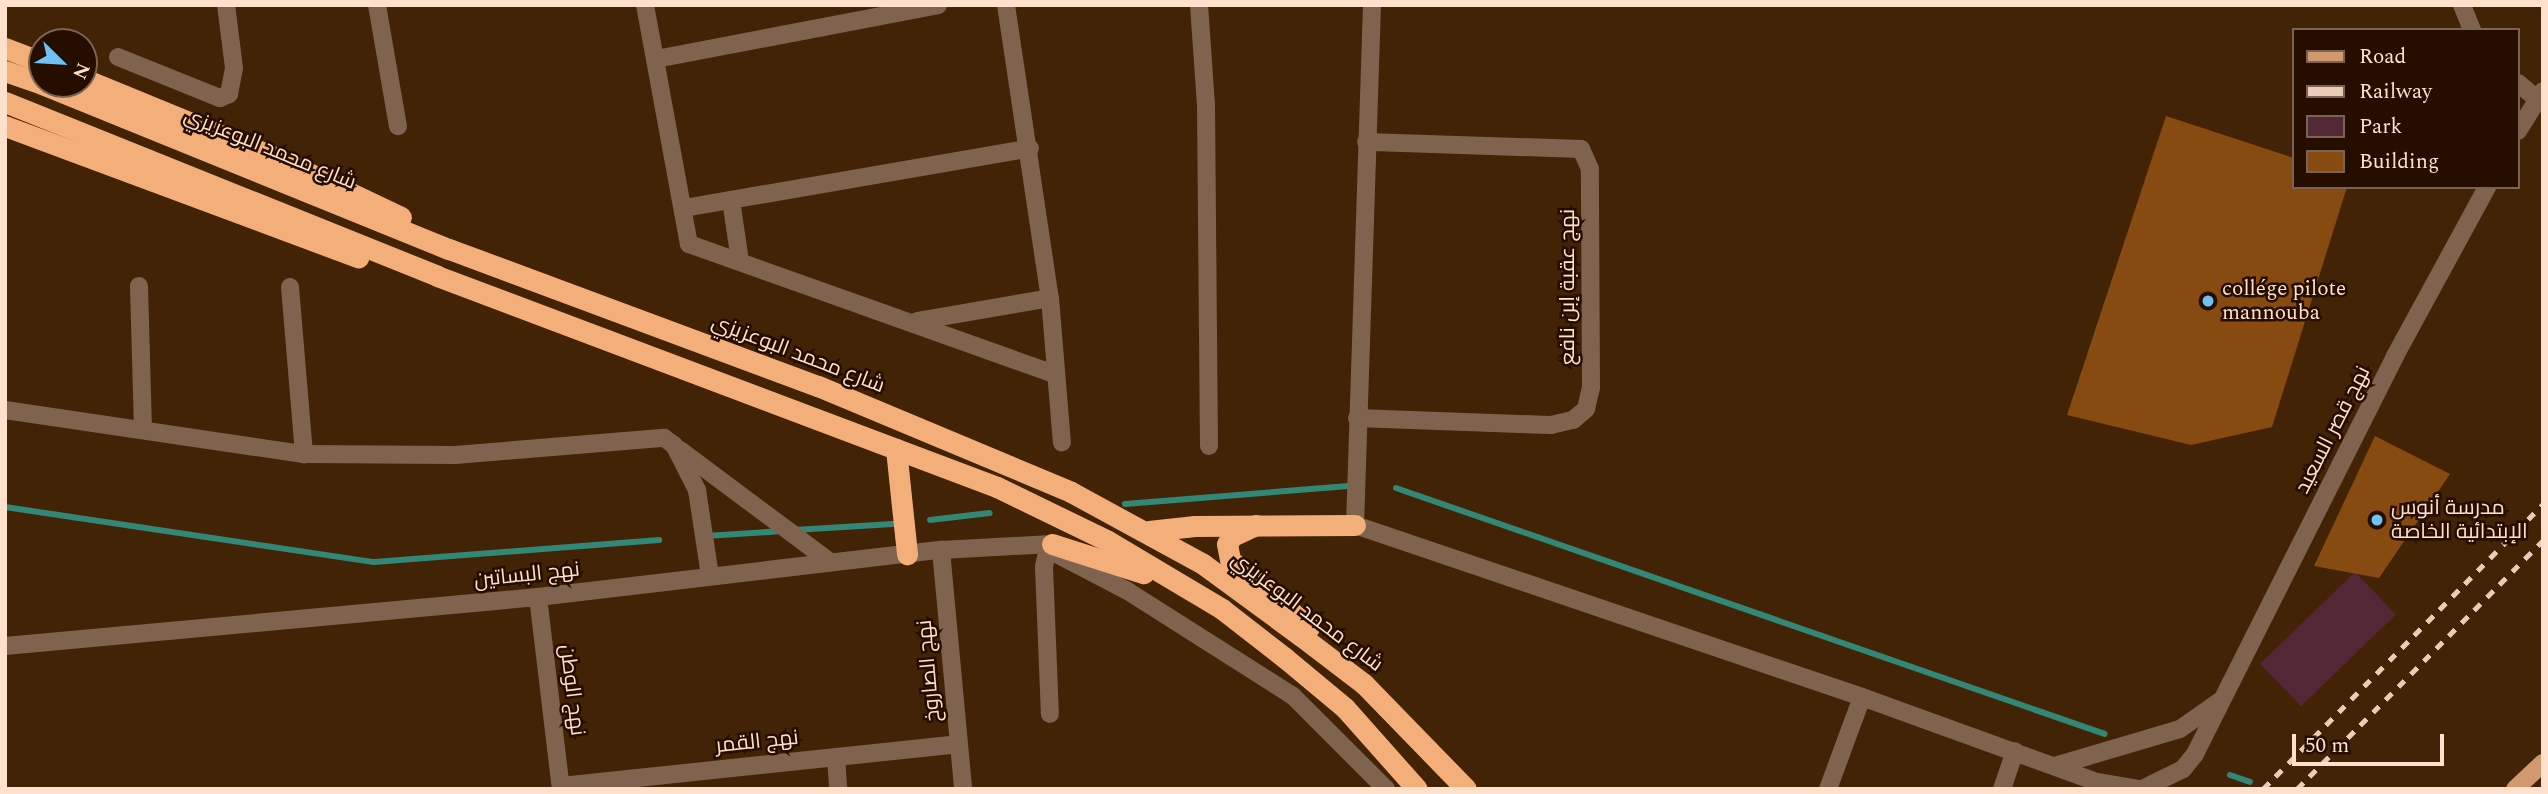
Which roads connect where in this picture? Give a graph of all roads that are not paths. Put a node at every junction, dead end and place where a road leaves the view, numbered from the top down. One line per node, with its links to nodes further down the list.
1 (226, 5): 12 (street)
2 (377, 5): 22 (street)
3 (645, 5): 13 (street)
4 (938, 5): 13 (street)
5 (1006, 5): 25 (street)
6 (1199, 5): 42 (street)
7 (1372, 5): 24 (street)
8 (2462, 5): 9 (street)
9 (2471, 28)
10 (5, 48): 11 (highway)
11 (28, 57)
12 (118, 57)
13 (656, 59): 28 (street)
14 (5, 71): 15 (highway, شارع محمد البوعزيزي)
15 (28, 79)
16 (2520, 84): 18 (street)
17 (98, 85): 29 (highway)
18 (2539, 95): 23 (street)
19 (81, 98): 29 (highway, شارع محمد البوعزيزي)
20 (5, 102): 31 (highway)
21 (5, 126): 31 (highway)
22 (398, 126)
23 (2520, 128)
24 (1366, 142): 38 (street); 38 (street, نهج عقبة إبن نافع)
25 (1030, 148): 27 (street); 34 (street)
26 (2486, 189): 58 (street, نهج قصر السعيد)
27 (731, 200): 28 (street); 30 (street)
28 (684, 208): 30 (street)
29 (449, 249): 47 (highway, شارع محمد البوعزيزي)
30 (740, 261): 35 (street)
31 (438, 275): 43 (highway)
32 (139, 286): 39 (street)
33 (290, 288): 44 (street)
34 (1050, 298): 35 (street); 36 (street)
35 (913, 322): 36 (street)
36 (1054, 374): 40 (street)
37 (5, 410): 39 (street)
38 (1357, 418): 46 (street)
39 (143, 430): 44 (street)
40 (1062, 443)
41 (674, 445): 44 (street); 51 (street); 52 (street)
42 (1209, 446)
43 (896, 449): 50 (highway); 54 (highway)
44 (304, 454)
45 (1256, 524): 46 (highway); 47 (highway); 56 (highway)
46 (1355, 525): 57 (street)
47 (1149, 531): 56 (highway, شارع محمد البوعزيزي)
48 (1046, 546): 49 (street, نهج البساتين); 54 (highway); 59 (street); 69 (street)
49 (941, 550): 50 (street, نهج البساتين); 60 (street, نهج الصاروخ)
50 (907, 554): 51 (street, نهج البساتين)
51 (829, 561): 52 (street, نهج البساتين)
52 (710, 576): 53 (street, نهج البساتين)
53 (538, 597): 55 (street, نهج البساتين); 66 (street, نهج الوطن)
54 (1222, 609): 70 (highway)
55 (5, 646)
56 (1364, 684): 71 (highway, شارع محمد البوعزيزي)
57 (1862, 696): 61 (street); 72 (street)
58 (2225, 696): 64 (street); 74 (street, نهج قصر السعيد)
59 (1050, 714)
60 (958, 744): 62 (street, نهج القمر); 68 (street, نهج الصاروخ)
61 (2015, 751): 64 (street); 73 (street)
62 (836, 757): 65 (street, نهج القمر); 67 (street)
63 (2543, 763): 75 (main road)
64 (2055, 766): 74 (street)
65 (696, 780): 66 (street, نهج القمر)
66 (561, 787)
67 (838, 789)
68 (962, 789)
69 (1386, 789)
70 (1417, 789)
71 (1466, 789)
72 (1828, 789)
73 (2002, 789)
74 (2141, 789)
75 (2515, 789)

